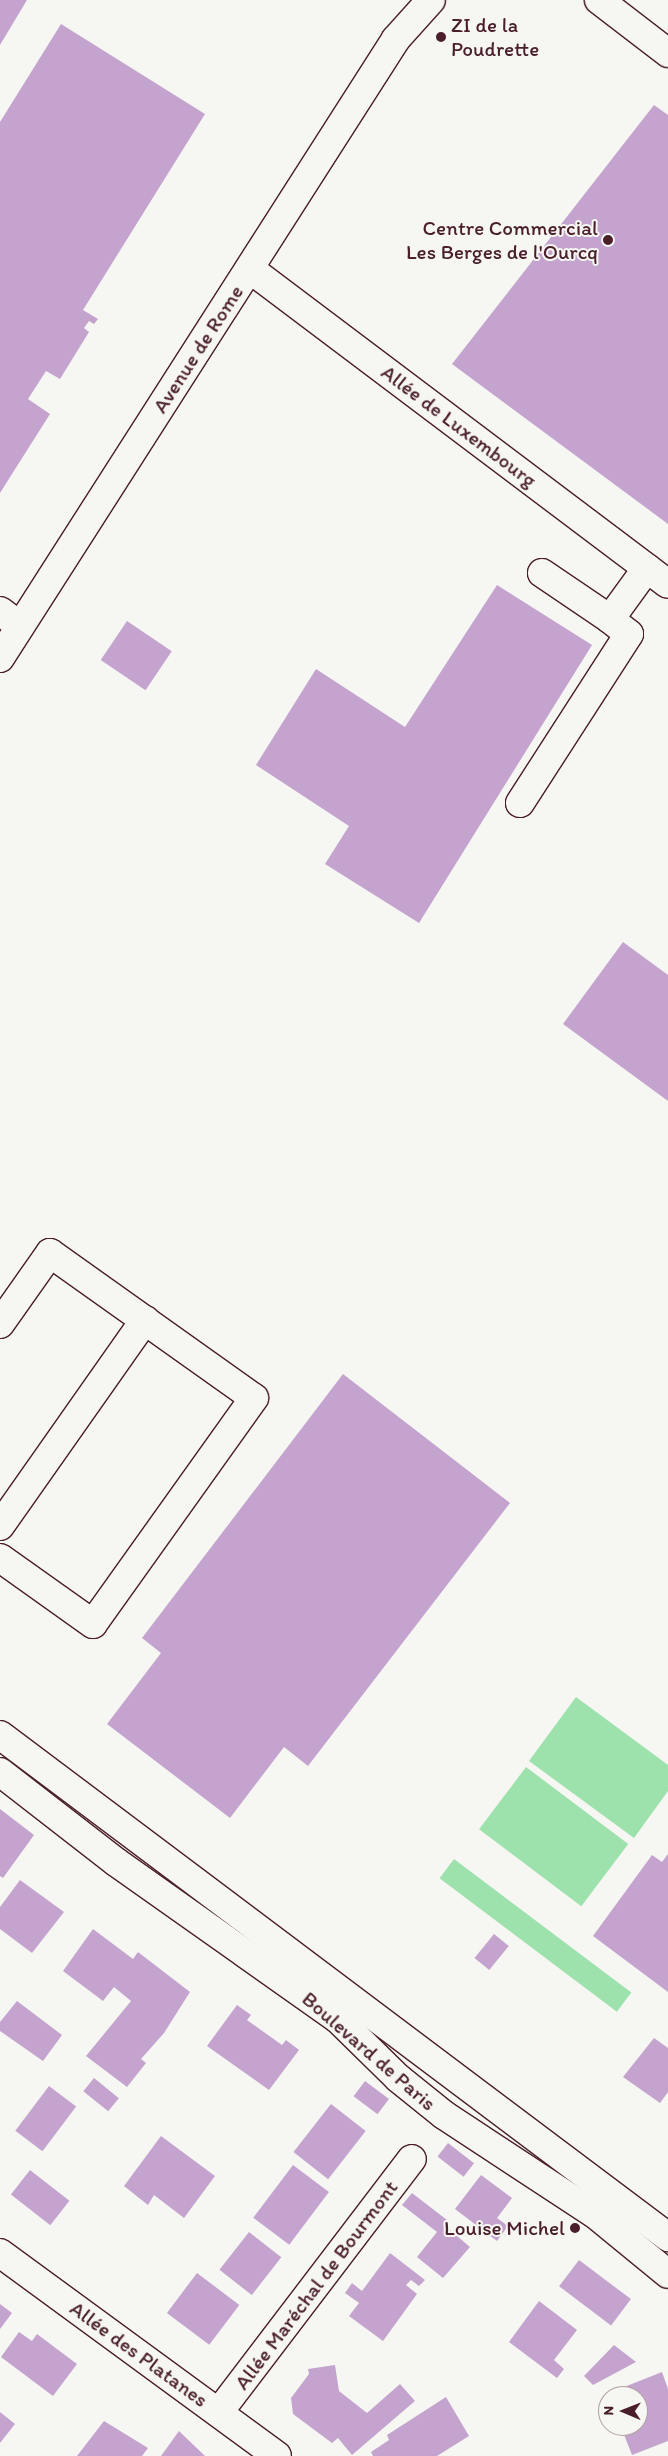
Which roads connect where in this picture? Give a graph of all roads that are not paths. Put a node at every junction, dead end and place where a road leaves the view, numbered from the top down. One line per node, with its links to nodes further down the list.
1 (412, 0): 4 (street, Avenue de Rome)
2 (431, 0): 4 (street, Avenue de Rome)
3 (599, 0): 5 (street)
4 (396, 39): 6 (street, Avenue de Rome)
5 (668, 52)
6 (250, 269): 7 (street, Allée de Luxembourg); 10 (street, Avenue de Rome)
7 (647, 568): 9 (street, Allée de Luxembourg); 11 (street)
8 (542, 573): 11 (street)
9 (668, 584)
10 (10, 618): 12 (street, Avenue de Rome)
11 (610, 619): 13 (street)
12 (0, 658)
13 (520, 803)
14 (145, 1320): 15 (street); 16 (street); 17 (street)
15 (0, 1324)
16 (0, 1526)
17 (2, 1564)
18 (0, 1735): 21 (street, Boulevard de Paris)
19 (0, 1772): 23 (street, Boulevard de Paris)
20 (412, 2159): 24 (street, Allée Maréchal de Bourmont)
21 (668, 2237)
22 (0, 2253): 24 (street, Allée des Platanes)
23 (668, 2274)
24 (219, 2412): 25 (street, Allée des Platanes)
25 (277, 2456)

